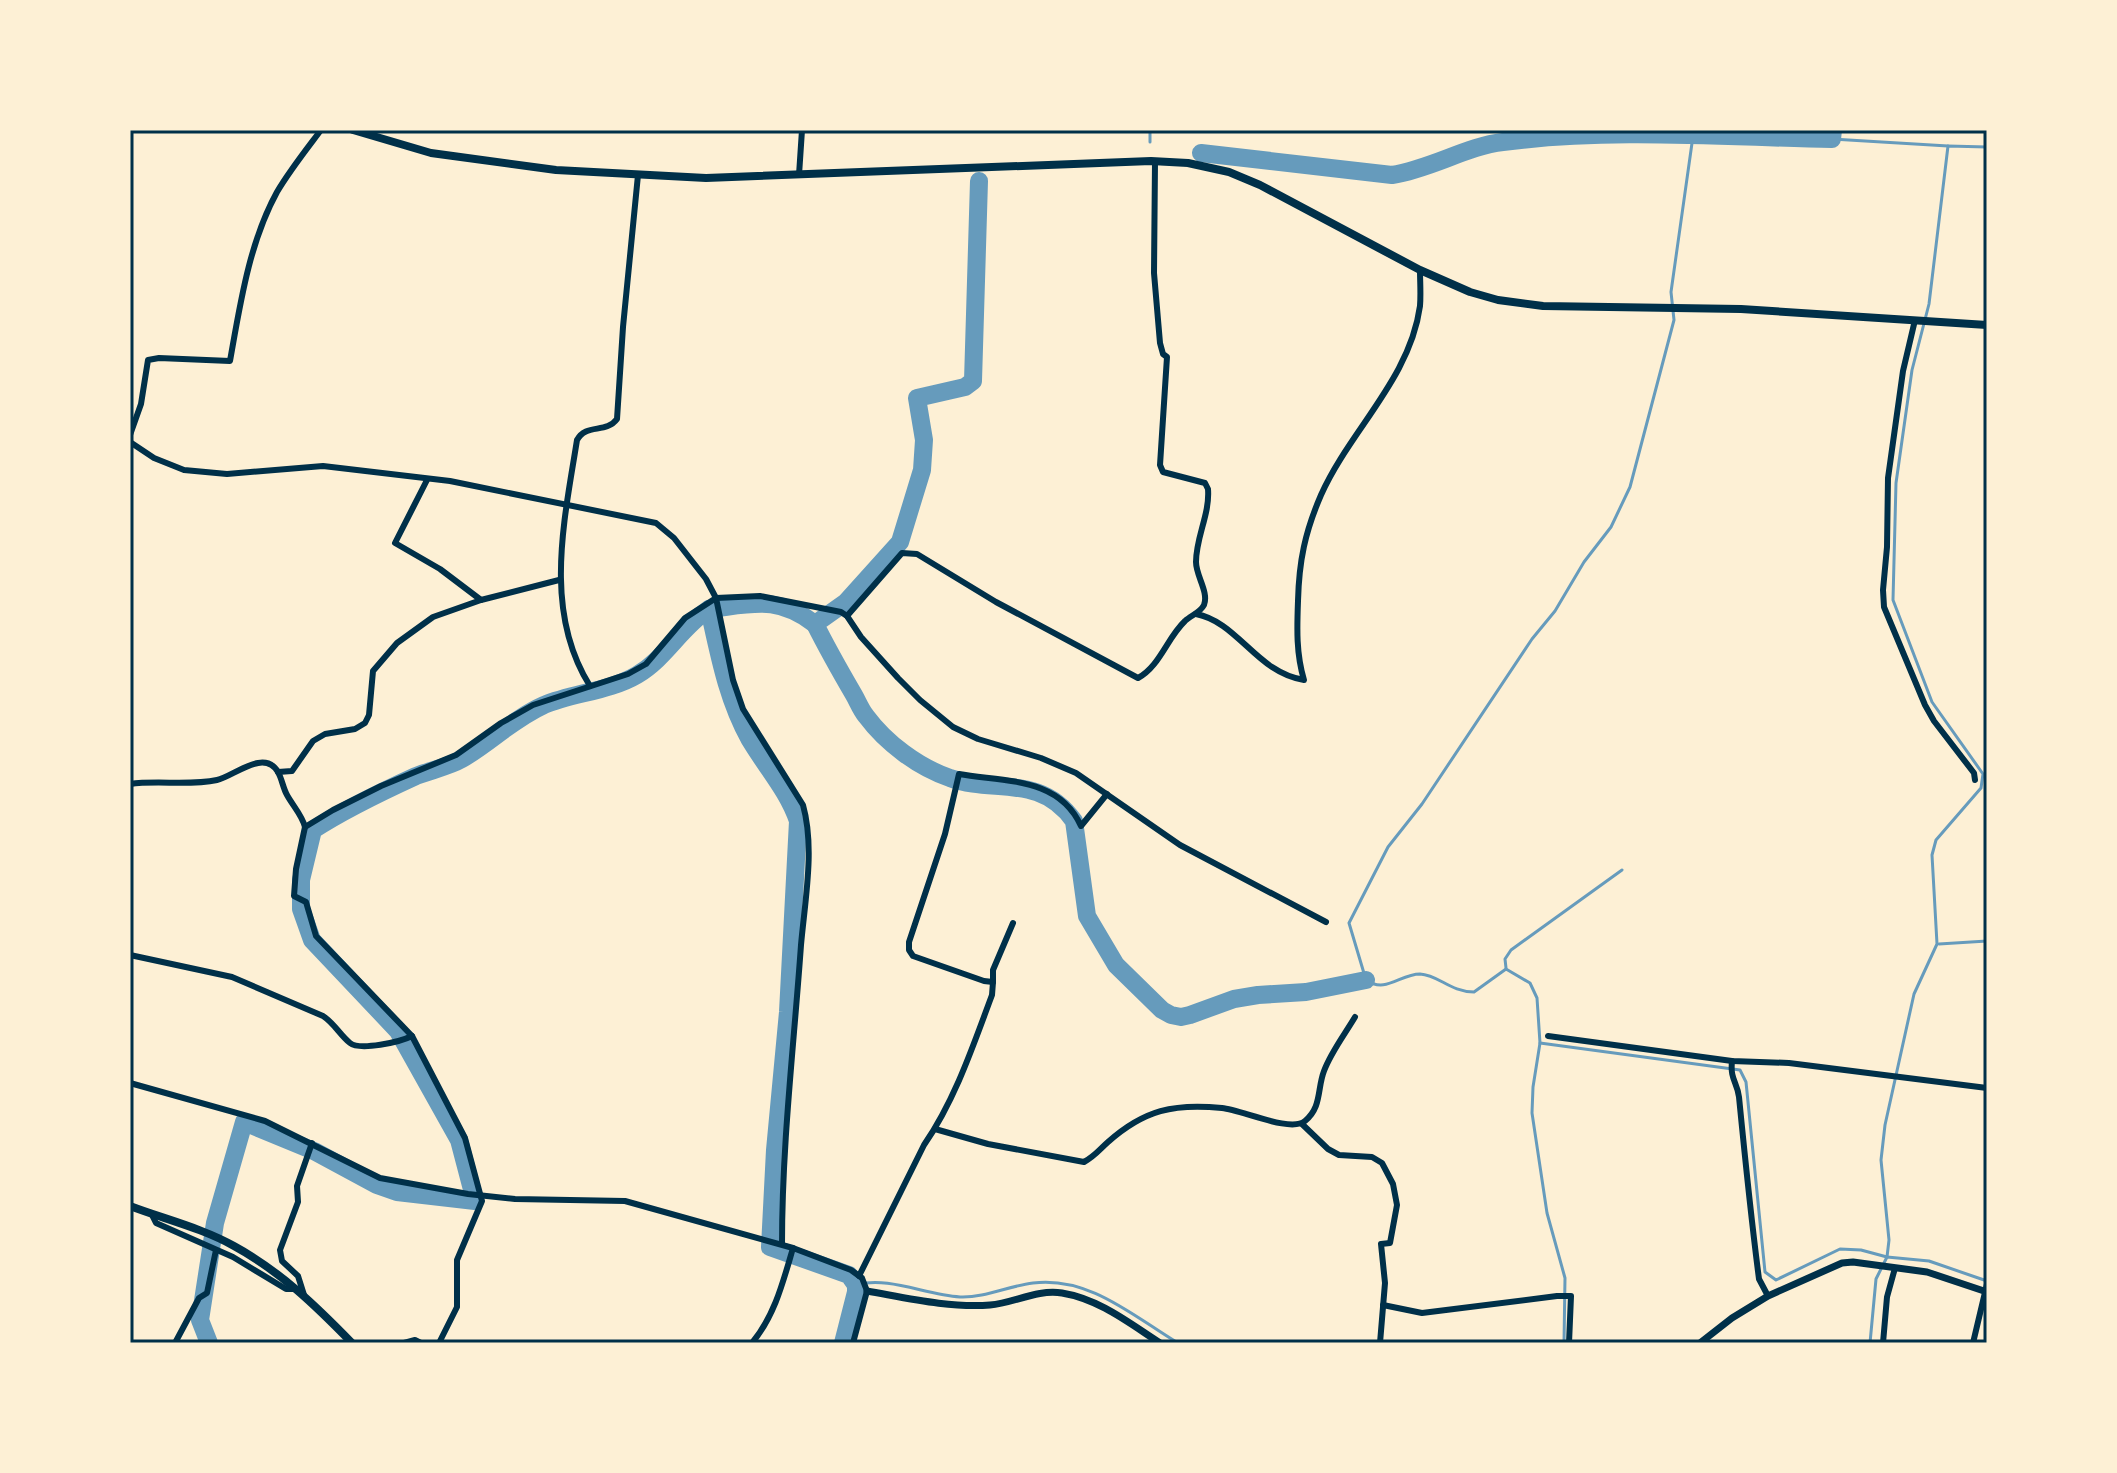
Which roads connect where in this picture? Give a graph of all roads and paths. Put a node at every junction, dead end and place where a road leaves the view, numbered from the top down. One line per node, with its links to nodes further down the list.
1 (321, 130): 10 (street)
2 (353, 130): 5 (main road)
3 (802, 130): 6 (street)
4 (1155, 162): 6 (main road); 7 (main road); 18 (street)
5 (638, 175): 6 (main road); 13 (street)
6 (799, 175)
7 (1420, 270): 8 (main road); 18 (street)
8 (1918, 320): 9 (main road); 21 (street)
9 (1987, 325)
10 (130, 435)
11 (130, 442): 12 (street)
12 (427, 480): 13 (street); 15 (street)
13 (567, 506): 14 (street); 16 (street)
14 (559, 580): 15 (street); 19 (street)
15 (481, 600): 20 (street)
16 (716, 601): 17 (street); 19 (street); 41 (street)
17 (844, 614): 18 (street); 23 (street)
18 (1196, 614)
19 (590, 686): 24 (street)
20 (283, 772): 22 (street); 24 (street)
21 (1975, 780)
22 (130, 784)
23 (1107, 794): 25 (street); 28 (street)
24 (309, 825): 31 (street)
25 (1326, 922)
26 (1013, 923): 28 (street)
27 (130, 955): 31 (street)
28 (993, 982): 36 (street)
29 (1355, 1017): 35 (street)
30 (1548, 1036): 32 (street)
31 (406, 1039): 38 (street)
32 (1732, 1063): 34 (street); 49 (street)
33 (130, 1083): 37 (street)
34 (1987, 1088)
35 (1302, 1124): 36 (street); 50 (street)
36 (935, 1129): 45 (street)
37 (312, 1143): 38 (street); 48 (street)
38 (475, 1195): 41 (street); 55 (street)
39 (130, 1206): 40 (main road)
40 (152, 1215): 43 (street); 48 (main road)
41 (779, 1243): 42 (street)
42 (793, 1248): 45 (street); 56 (street)
43 (216, 1250): 48 (street); 51 (street)
44 (1892, 1268): 47 (street); 49 (street); 62 (street)
45 (861, 1277): 46 (street)
46 (866, 1288): 57 (street); 58 (street)
47 (1987, 1288): 63 (street)
48 (301, 1292): 52 (main road)
49 (1768, 1296): 61 (street)
50 (1383, 1305): 59 (street); 60 (street)
51 (175, 1343)
52 (352, 1343)
53 (404, 1343): 54 (street)
54 (421, 1343)
55 (439, 1343)
56 (752, 1343)
57 (853, 1343)
58 (1160, 1343)
59 (1380, 1343)
60 (1569, 1343)
61 (1700, 1343)
62 (1883, 1343)
63 (1973, 1343)

